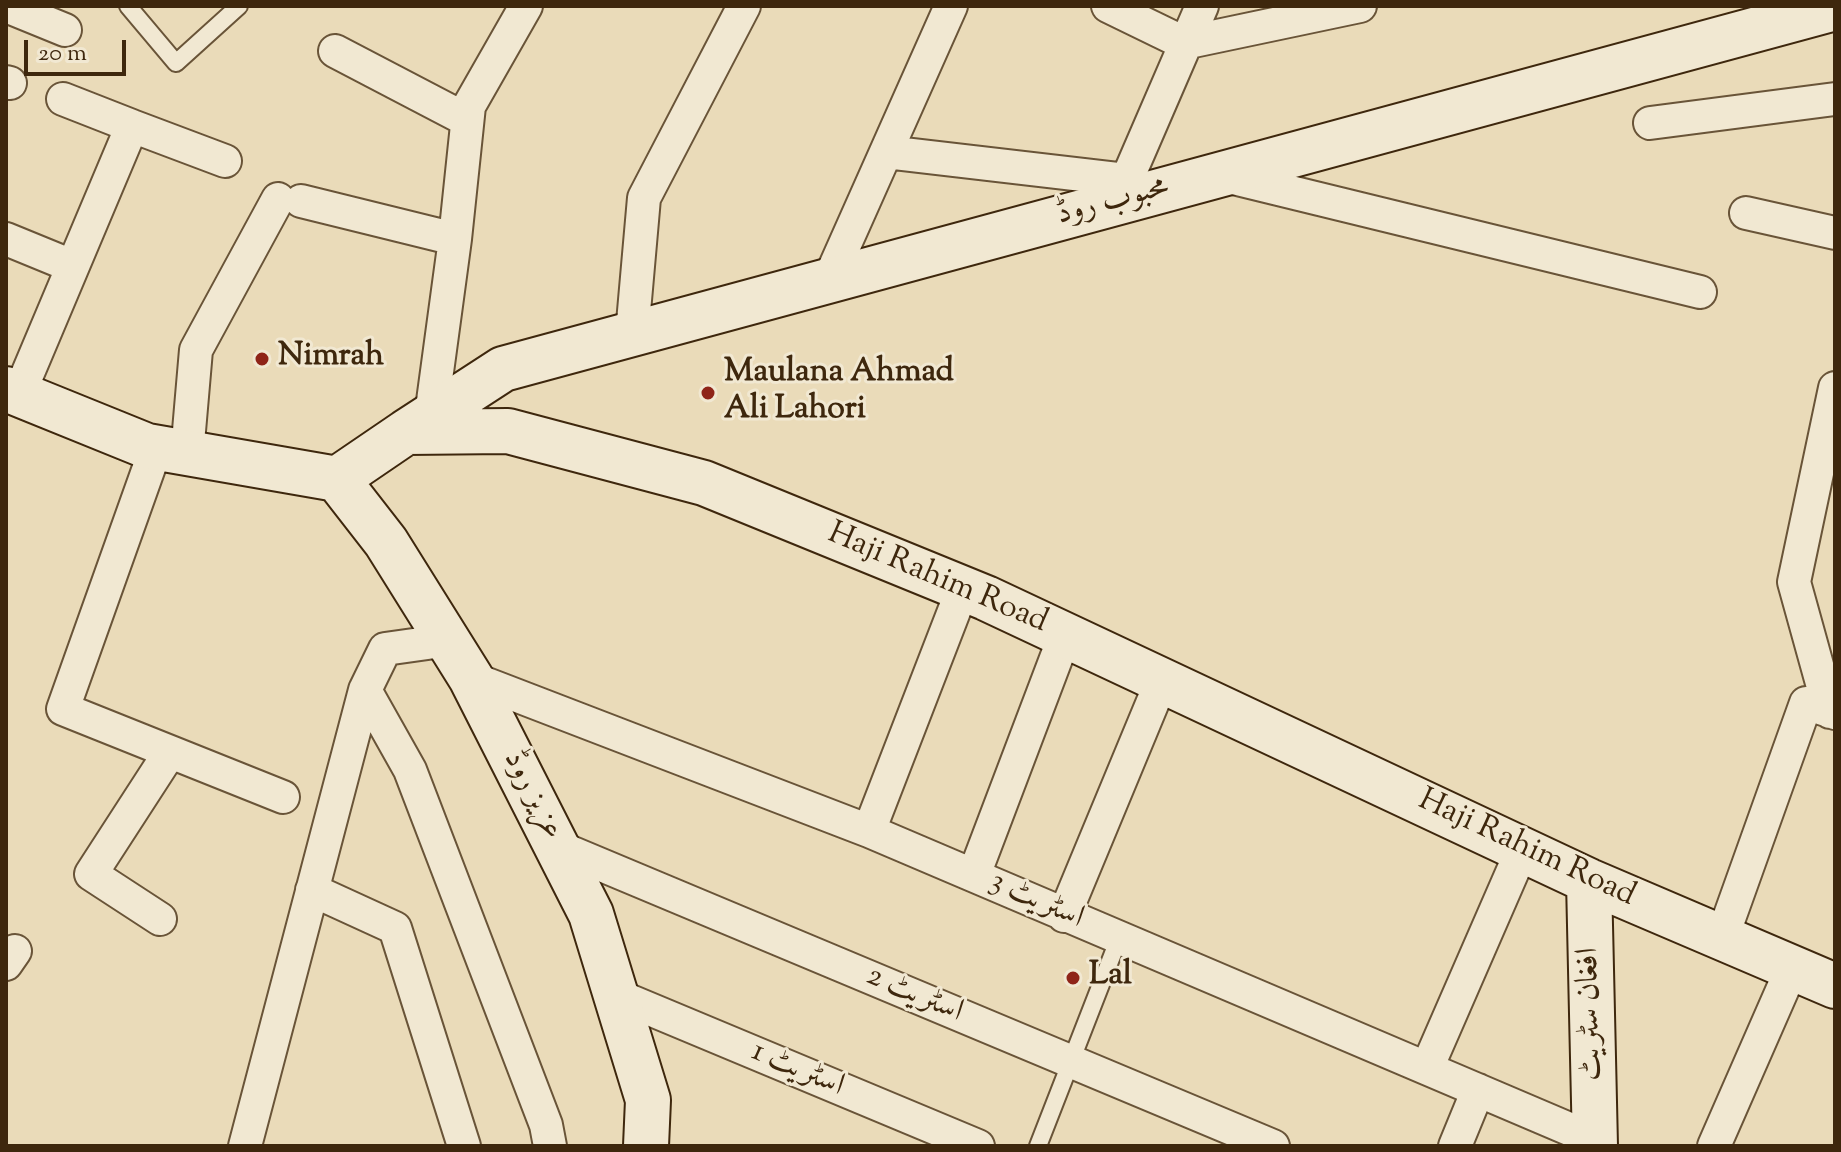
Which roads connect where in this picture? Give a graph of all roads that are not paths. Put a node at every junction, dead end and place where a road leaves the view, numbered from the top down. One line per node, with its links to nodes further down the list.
1 (6, 6): 11 (street)
2 (128, 6): 3 (lane)
3 (239, 6)
4 (526, 6): 16 (street)
5 (744, 6): 30 (street)
6 (951, 6): 19 (street)
7 (1108, 6): 12 (street)
8 (1202, 6): 12 (street)
9 (1360, 6): 12 (street)
10 (1835, 8): 21 (main road, محبوب روڈ)
11 (65, 30)
12 (1184, 43): 22 (street)
13 (335, 51): 16 (street)
14 (63, 99): 18 (street)
15 (1835, 99): 17 (street)
16 (467, 120): 26 (street)
17 (1650, 123)
18 (132, 126): 20 (street); 27 (street)
19 (886, 152): 22 (street); 28 (street)
20 (225, 161)
21 (1218, 175): 22 (main road, محبوب روڈ); 29 (street)
22 (1121, 191): 28 (main road, محبوب روڈ)
23 (1746, 213): 24 (street)
24 (1835, 233)
25 (6, 239): 27 (street)
26 (455, 239): 33 (street); 34 (street)
27 (72, 266): 32 (street)
28 (829, 280): 30 (main road, محبوب روڈ)
29 (1700, 292)
30 (632, 334): 33 (main road, محبوب روڈ)
31 (1835, 388): 42 (street)
32 (13, 391): 34 (main road)
33 (418, 424): 35 (main road); 36 (main road, Haji Rahim Road)
34 (172, 451): 35 (main road); 43 (street)
35 (337, 479): 38 (main road, عزیز روڈ)
36 (963, 588): 37 (main road, Haji Rahim Road); 45 (street)
37 (1065, 635): 40 (main road, Haji Rahim Road); 48 (street)
38 (449, 640): 39 (main road, عزیز روڈ); 41 (street)
39 (471, 678): 45 (street, اسٹریٹ 3); 46 (main road, عزیز روڈ)
40 (1162, 680): 47 (main road, Haji Rahim Road); 51 (street)
41 (365, 690): 50 (street); 64 (street)
42 (1832, 712): 54 (street)
43 (170, 752): 44 (street); 52 (street)
44 (283, 797)
45 (869, 831): 48 (street, اسٹریٹ 3)
46 (556, 846): 57 (main road, عزیز روڈ); 58 (street, اسٹریٹ 2)
47 (1522, 850): 49 (main road, Haji Rahim Road); 59 (street)
48 (974, 875): 51 (street, اسٹریٹ 3)
49 (1589, 881): 54 (main road, Haji Rahim Road); 61 (main road, افغان سٹریٹ)
50 (312, 890): 62 (street); 63 (street)
51 (1064, 916): 53 (street, اسٹریٹ 3)
52 (160, 919)
53 (1119, 938): 58 (lane); 59 (street, اسٹریٹ 3)
54 (1722, 938): 55 (main road, Haji Rahim Road)
55 (1792, 968): 56 (main road, Haji Rahim Road); 70 (street)
56 (1835, 986)
57 (616, 995): 65 (main road, عزیز روڈ); 66 (street, اسٹریٹ 1)
58 (1071, 1061): 67 (lane); 68 (street, اسٹریٹ 2)
59 (1427, 1068): 60 (street, اسٹریٹ 3)
60 (1478, 1090): 61 (street, اسٹریٹ 3); 69 (street)
61 (1595, 1143)
62 (245, 1146)
63 (464, 1146)
64 (550, 1146)
65 (646, 1146)
66 (978, 1146)
67 (1038, 1146)
68 (1273, 1146)
69 (1455, 1146)
70 (1714, 1146)

